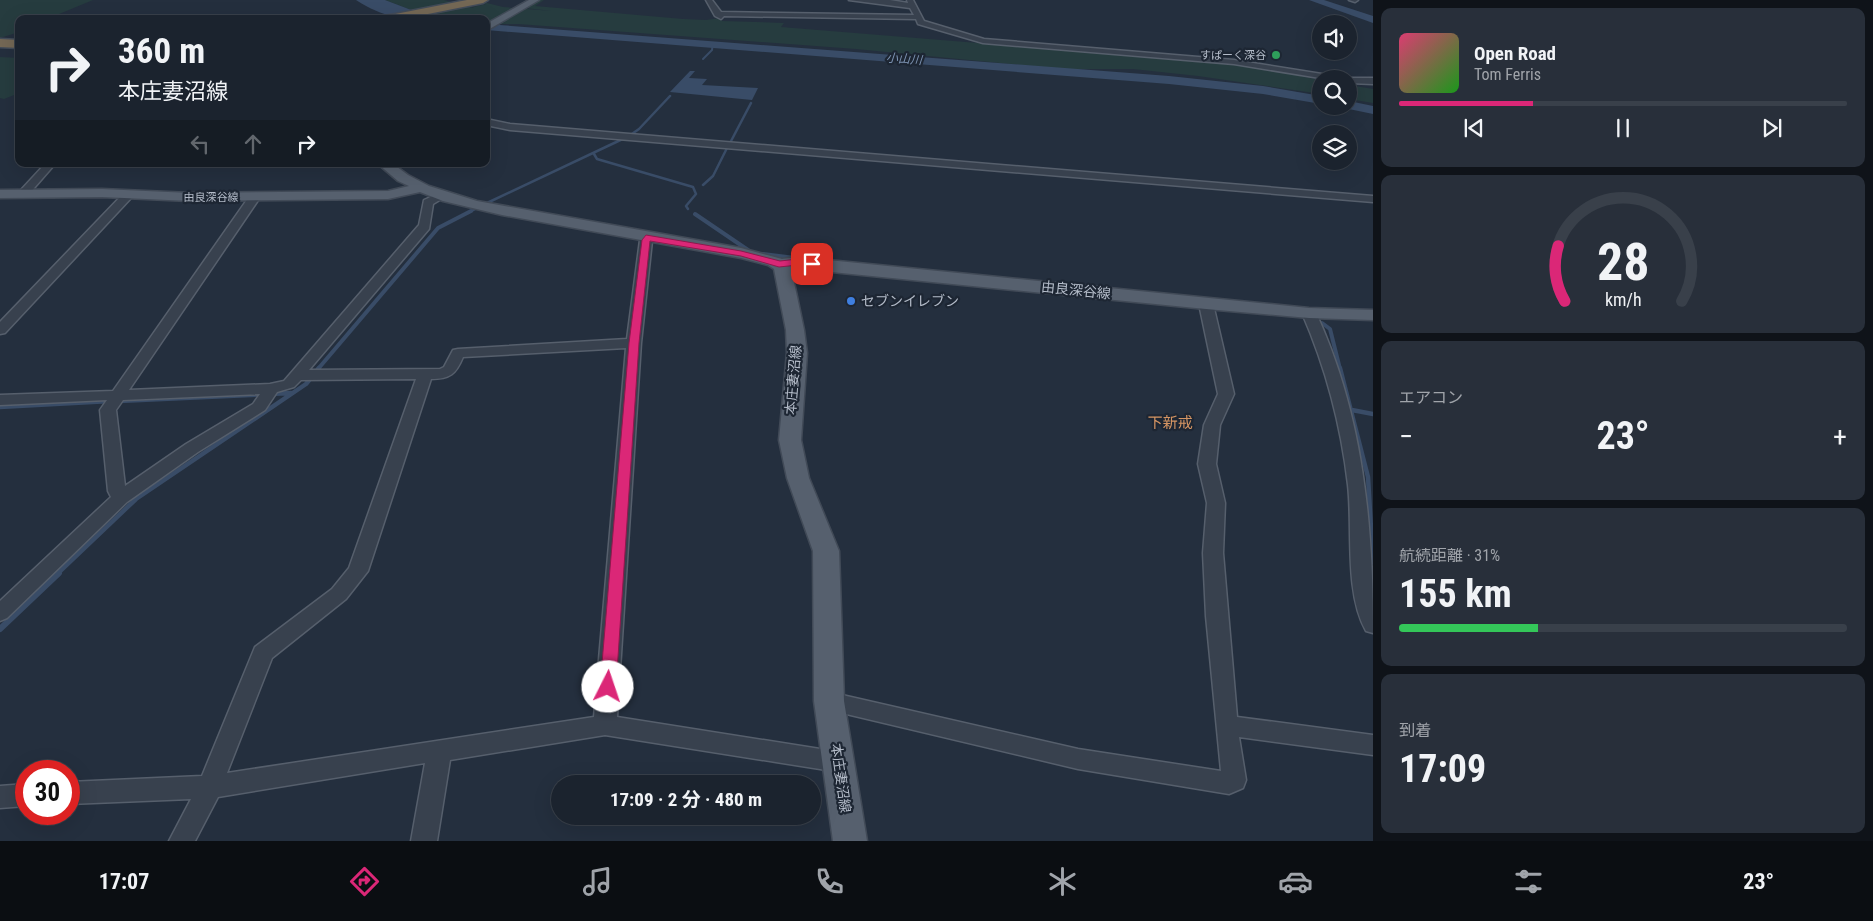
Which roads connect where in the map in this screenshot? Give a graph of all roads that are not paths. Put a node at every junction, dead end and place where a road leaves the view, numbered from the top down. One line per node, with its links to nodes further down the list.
1 (483, 0): 7 (highway)
2 (536, 0): 9 (main road)
3 (708, 0): 8 (street)
4 (852, 0): 5 (street)
5 (882, 1): 6 (street)
6 (911, 3): 8 (street)
7 (406, 15)
8 (917, 17): 12 (street)
9 (490, 26)
10 (0, 43): 11 (highway)
11 (15, 44)
12 (1312, 74)
13 (1357, 80): 14 (street)
14 (1373, 81)
15 (490, 123): 24 (street)
16 (47, 167): 19 (street)
17 (389, 167): 18 (main road)
18 (420, 186): 21 (main road); 23 (main road, 由良深谷線)
19 (24, 193): 20 (main road, 由良深谷線); 22 (main road, 由良深谷線)
20 (0, 194)
21 (442, 194): 25 (main road); 33 (street)
22 (128, 195): 23 (main road, 由良深谷線); 30 (street)
23 (255, 196): 35 (street)
24 (1373, 199)
25 (649, 237): 26 (main road); 31 (street)
26 (779, 264): 27 (main road, 由良深谷線); 40 (main road, 本庄妻沼線)
27 (1206, 304): 28 (main road, 由良深谷線); 42 (street)
28 (1308, 313): 29 (main road, 由良深谷線); 39 (street)
29 (1373, 316)
30 (0, 330)
31 (634, 343): 32 (street); 41 (street)
32 (425, 375): 33 (street); 46 (street)
33 (296, 376): 34 (street)
34 (269, 393): 35 (street); 37 (street)
35 (115, 399): 36 (street); 37 (street)
36 (0, 400)
37 (121, 498): 38 (street)
38 (0, 613)
39 (1373, 625)
40 (829, 701): 42 (street); 45 (main road, 本庄妻沼線)
41 (605, 725): 44 (street); 45 (street)
42 (1226, 725): 43 (street)
43 (1371, 749)
44 (439, 751): 46 (street); 51 (street)
45 (839, 762): 52 (main road, 本庄妻沼線)
46 (210, 787): 47 (street); 50 (street)
47 (80, 793)
48 (15, 796): 49 (street)
49 (0, 797)
50 (182, 841)
51 (424, 841)
52 (850, 841)

